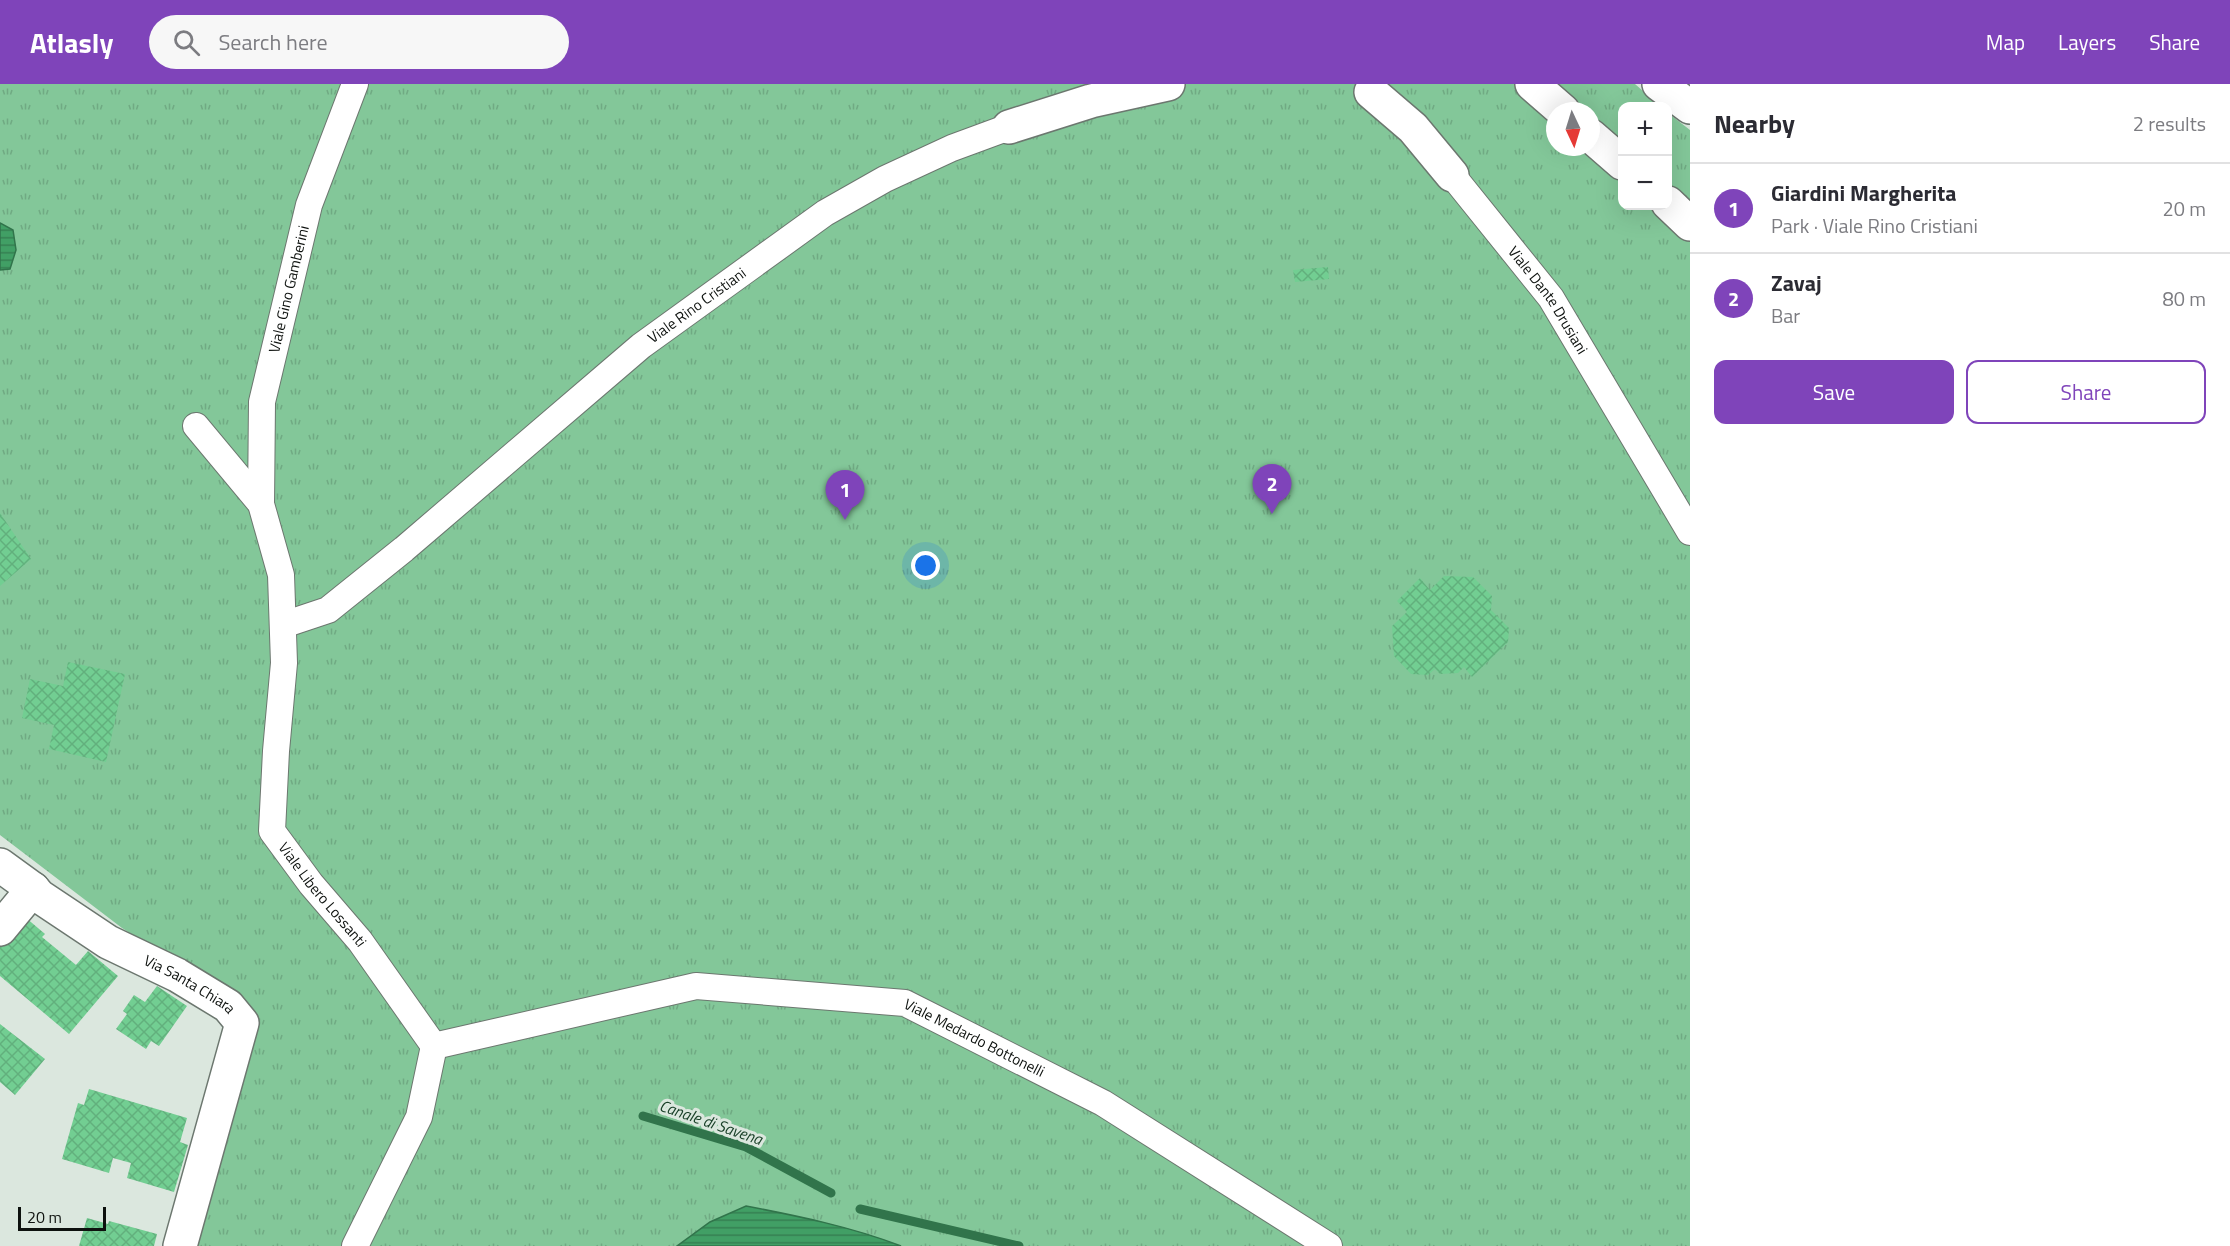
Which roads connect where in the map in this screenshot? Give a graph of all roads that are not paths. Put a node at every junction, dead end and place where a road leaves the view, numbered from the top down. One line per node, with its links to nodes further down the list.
1 (355, 84): 15 (street, Viale Gino Gamberini)
2 (1168, 84): 8 (street, Viale Rino Cristiani)
3 (1532, 84): 6 (street)
4 (1659, 84): 7 (street)
5 (1369, 86): 11 (street, Viale Dante Drusiani)
6 (1553, 102)
7 (1690, 107)
8 (1010, 127): 17 (street, Viale Rino Cristiani)
9 (1600, 144): 10 (street)
10 (1618, 159)
11 (1452, 175): 16 (street, Viale Dante Drusiani)
12 (1672, 207): 13 (street)
13 (1690, 224)
14 (196, 426): 15 (street, Viale Libero Lossanti)
15 (261, 504): 17 (street, Viale Libero Lossanti)
16 (1690, 532)
17 (283, 625): 21 (street, Viale Libero Lossanti)
18 (0, 865): 19 (street, Via Santa Chiara)
19 (33, 889): 20 (street); 22 (street, Via Santa Chiara)
20 (0, 929)
21 (434, 1046): 23 (street); 24 (street, Viale Medardo Bottonelli)
22 (180, 1246)
23 (355, 1246)
24 (1329, 1246)

